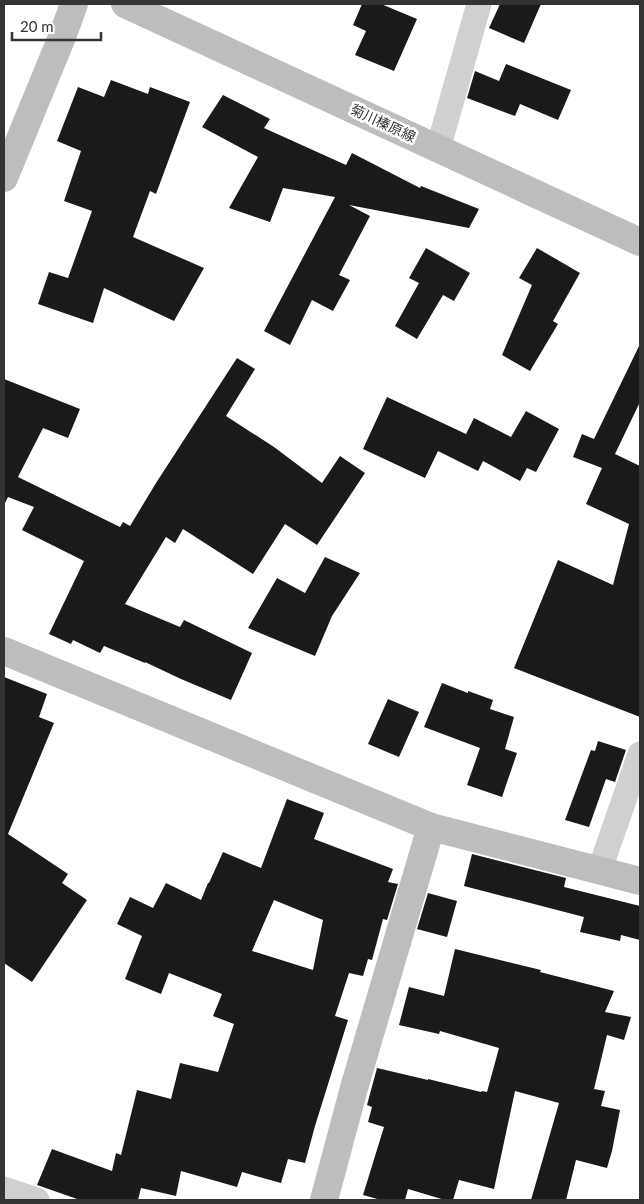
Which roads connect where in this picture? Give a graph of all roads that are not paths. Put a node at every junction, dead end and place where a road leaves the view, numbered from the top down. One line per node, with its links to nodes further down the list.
1 (74, 4): 5 (street)
2 (479, 4): 4 (street)
3 (132, 5): 4 (street, 菊川榛原線)
4 (438, 149): 6 (street, 菊川榛原線)
5 (4, 178)
6 (640, 242)
7 (4, 651): 9 (street)
8 (640, 754): 10 (street)
9 (431, 827): 10 (street); 14 (street)
10 (600, 869): 11 (street)
11 (640, 881)
12 (4, 1189): 13 (street)
13 (37, 1200)
14 (324, 1200)

